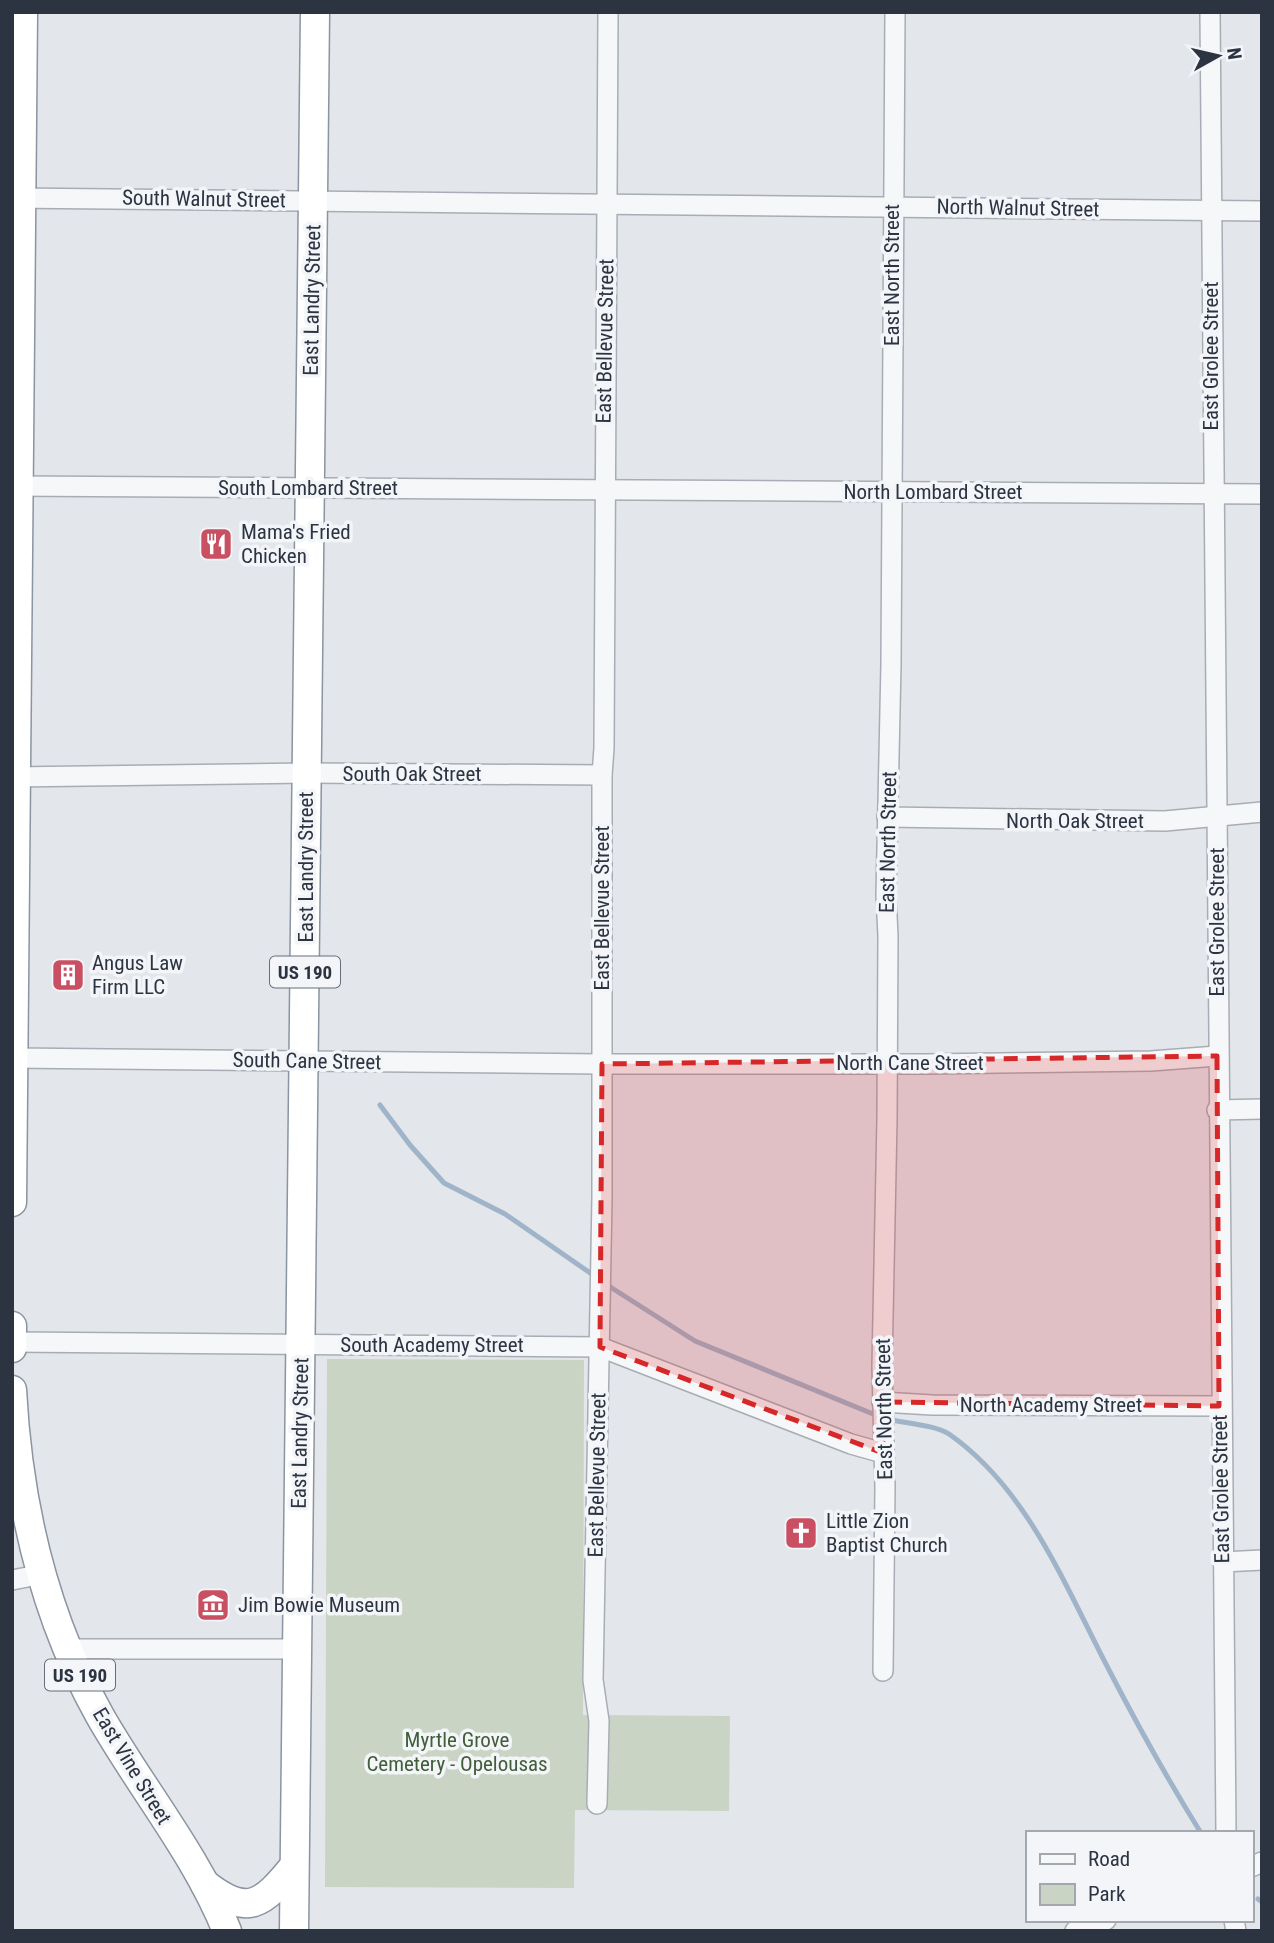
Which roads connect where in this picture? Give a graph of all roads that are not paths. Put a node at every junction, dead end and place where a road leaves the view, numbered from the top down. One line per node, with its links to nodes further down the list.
1 (23, 12): 6 (highway)
2 (315, 12): 7 (highway, East Landry Street / US 190)
3 (608, 12): 8 (street, East Bellevue Street)
4 (895, 12): 9 (street, East North Street)
5 (1210, 12): 10 (street, East Grolee Street)
6 (17, 198): 7 (street, South Walnut Street); 12 (highway)
7 (313, 201): 8 (street, South Walnut Street); 13 (highway, East Landry Street / US 190)
8 (607, 204): 9 (street, North Walnut Street); 14 (street, East Bellevue Street)
9 (893, 206): 10 (street, North Walnut Street); 15 (street, East North Street)
10 (1212, 210): 11 (street, North Walnut Street); 16 (street, East Grolee Street)
11 (1262, 211)
12 (15, 486): 13 (street, South Lombard Street); 20 (highway)
13 (310, 488): 14 (street, South Lombard Street); 18 (highway, East Landry Street / US 190)
14 (604, 490): 15 (street, North Lombard Street); 19 (street, East Bellevue Street)
15 (891, 492): 16 (street, North Lombard Street); 22 (street, East North Street)
16 (1212, 494): 17 (street, North Lombard Street); 23 (street, East Grolee Street)
17 (1262, 494)
18 (306, 773): 19 (street, South Oak Street); 20 (street, South Oak Street); 26 (highway, East Landry Street / US 190)
19 (602, 775): 28 (street, East Bellevue Street)
20 (14, 777): 25 (highway)
21 (1262, 812): 23 (street, North Oak Street)
22 (887, 817): 23 (street, North Oak Street); 27 (street, East North Street)
23 (1216, 818): 24 (street, East Grolee Street)
24 (1217, 1056): 27 (street, North Cane Street); 30 (street, East Grolee Street)
25 (13, 1058): 26 (street, South Cane Street); 31 (highway)
26 (305, 1060): 28 (street, South Cane Street); 34 (highway, East Landry Street / US 190)
27 (886, 1062): 28 (street, North Cane Street); 39 (street, East North Street)
28 (602, 1064): 35 (street, East Bellevue Street)
29 (1262, 1109): 30 (street)
30 (1217, 1110): 38 (street, East Grolee Street)
31 (12, 1202)
32 (12, 1326): 33 (highway)
33 (12, 1342): 34 (street, South Academy Street); 36 (highway)
34 (302, 1344): 35 (street, South Academy Street); 46 (highway, East Landry Street / US 190)
35 (600, 1347): 40 (street); 48 (street, East Bellevue Street)
36 (12, 1348)
37 (12, 1390): 43 (highway, East Vine Street / US 190)
38 (1219, 1406): 39 (street, North Academy Street); 42 (street, East Grolee Street)
39 (882, 1413): 40 (street, East North Street)
40 (883, 1453): 47 (street, East North Street)
41 (1262, 1560): 42 (street)
42 (1223, 1562): 49 (street, East Grolee Street)
43 (43, 1574): 44 (street); 45 (highway, East Vine Street / US 190)
44 (12, 1580)
45 (68, 1648): 46 (street); 51 (highway, East Vine Street / US 190)
46 (297, 1649): 50 (highway, East Landry Street / US 190)
47 (883, 1671)
48 (597, 1804)
49 (1226, 1831)
50 (294, 1866): 51 (highway); 54 (highway, East Landry Street / US 190)
51 (205, 1884): 53 (highway, East Vine Street / US 190)
52 (1100, 1922): 55 (street)
53 (227, 1931)
54 (294, 1931)
55 (1075, 1931)

